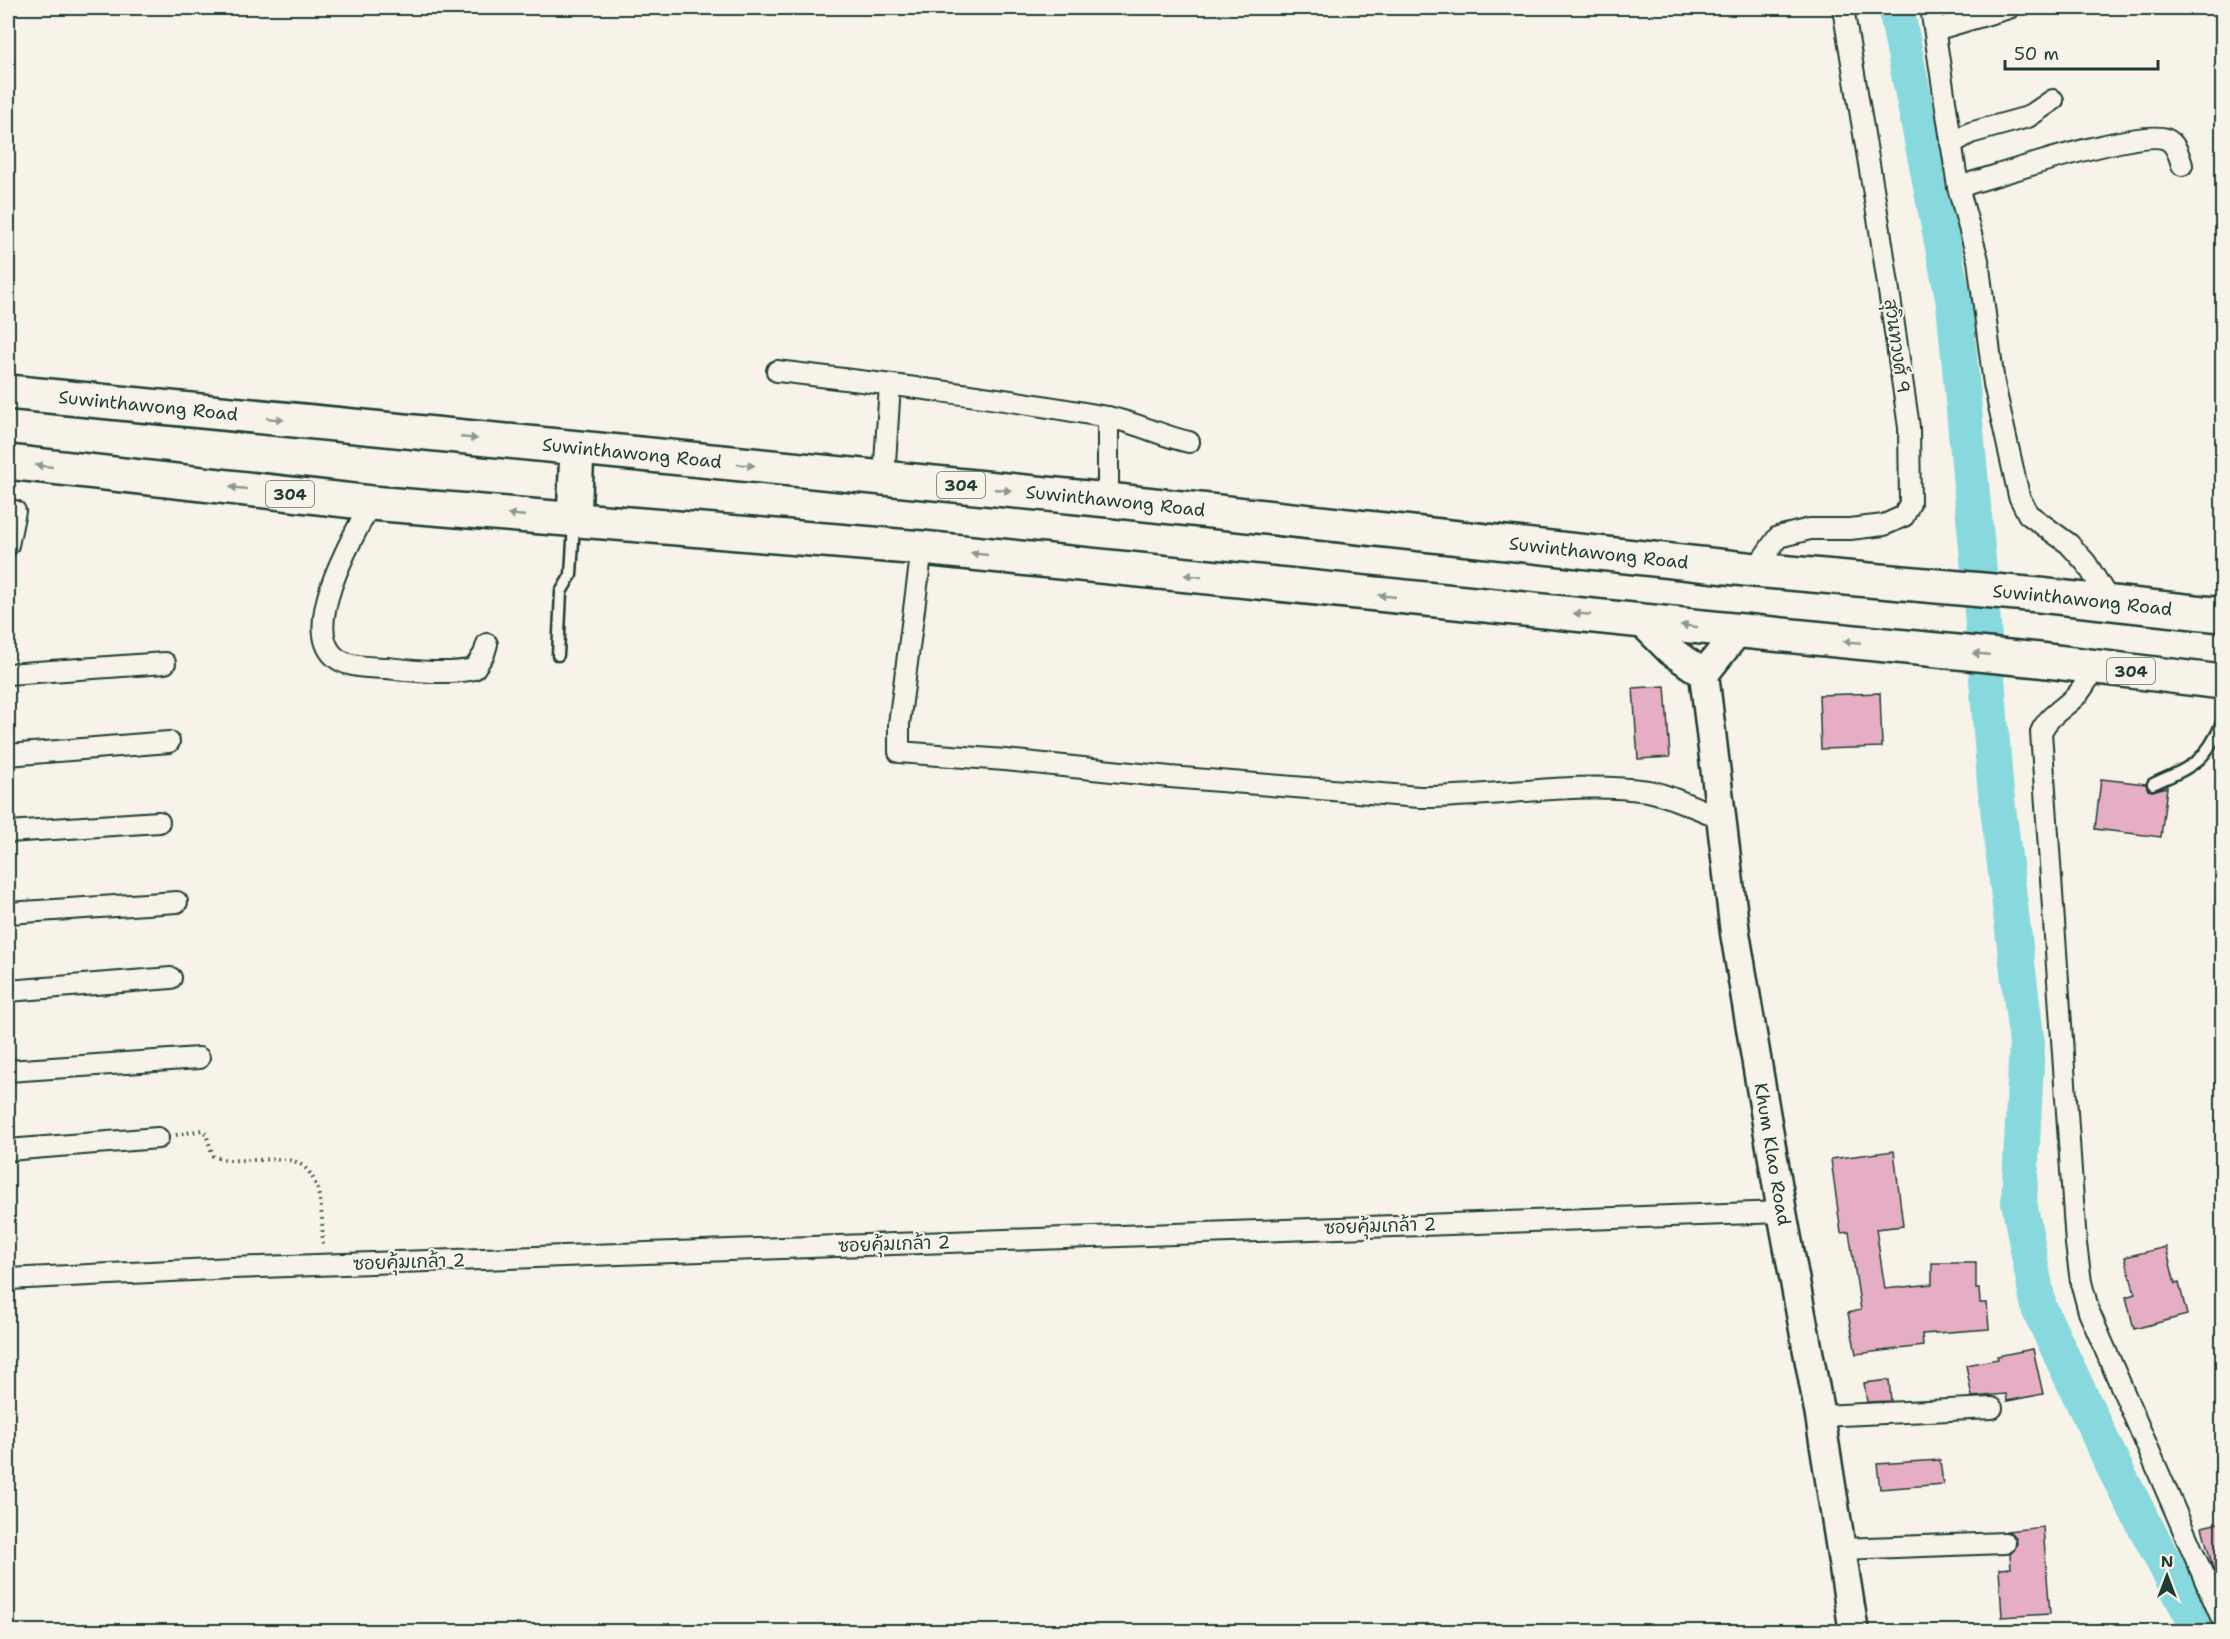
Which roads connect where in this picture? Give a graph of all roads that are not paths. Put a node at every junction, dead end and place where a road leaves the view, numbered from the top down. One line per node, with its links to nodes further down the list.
1 (1843, 8): 23 (street, สุวินทวงศ์ 9)
2 (1931, 8): 4 (street)
3 (2009, 8): 4 (street)
4 (1935, 30): 6 (street)
5 (2053, 100): 6 (street)
6 (1951, 144): 8 (street)
7 (2182, 165): 8 (street)
8 (1958, 187): 24 (street)
9 (777, 371): 10 (street)
10 (890, 385): 12 (street); 16 (street)
11 (8, 392): 14 (highway, Suwinthawong Road / 304, one-way to 14)
12 (1108, 417): 13 (street); 17 (street)
13 (1189, 442)
14 (577, 449): 16 (highway, Suwinthawong Road / 304, one-way to 16); 20 (highway)
15 (8, 462): 18 (highway, 304, one-way to 15)
16 (884, 478): 17 (highway, Suwinthawong Road / 304, one-way to 17)
17 (1108, 500): 23 (highway, Suwinthawong Road / 304)
18 (371, 503): 20 (highway, 304, one-way to 18); 28 (street)
19 (15, 511): 21 (street)
20 (574, 520): 22 (highway, 304); 29 (lane)
21 (8, 545)
22 (922, 548): 26 (highway, 304, one-way to 22); 39 (street)
23 (1755, 570): 24 (highway, Suwinthawong Road / 304)
24 (2112, 604): 25 (highway, Suwinthawong Road / 304)
25 (2223, 615)
26 (1640, 620): 27 (highway, 304, one-way to 26); 33 (main road)
27 (1738, 631): 31 (highway, 304, one-way to 27); 33 (main road)
28 (487, 644)
29 (558, 655)
30 (165, 663): 32 (street)
31 (2095, 667): 34 (highway, 304); 56 (street)
32 (8, 674)
33 (1704, 674): 39 (main road, Khum Klao Road)
34 (2223, 682)
35 (2223, 723): 38 (lane)
36 (170, 742): 37 (street)
37 (8, 755)
38 (2153, 784)
39 (1722, 819): 50 (main road, Khum Klao Road)
40 (159, 822): 41 (street)
41 (8, 832)
42 (177, 902): 43 (street)
43 (8, 913)
44 (171, 978): 45 (street)
45 (8, 991)
46 (200, 1058): 47 (street)
47 (8, 1071)
48 (158, 1138): 49 (street)
49 (8, 1150)
50 (1782, 1212): 51 (street, ซอยคุ้มเกล้า 2); 53 (main road, Khum Klao Road)
51 (8, 1279)
52 (1992, 1408): 53 (street)
53 (1820, 1416): 55 (main road, Khum Klao Road)
54 (2004, 1543): 55 (street)
55 (1841, 1549): 57 (main road, Khum Klao Road)
56 (2223, 1619)
57 (1854, 1632)

